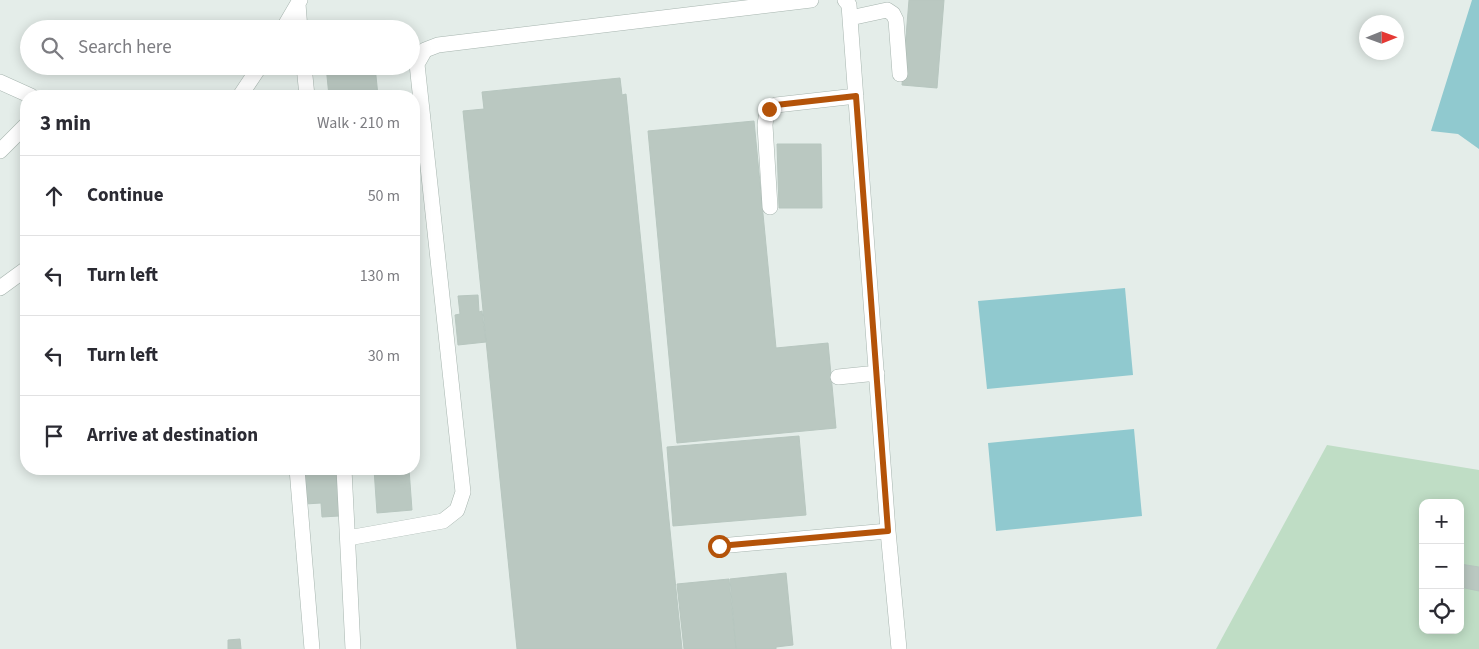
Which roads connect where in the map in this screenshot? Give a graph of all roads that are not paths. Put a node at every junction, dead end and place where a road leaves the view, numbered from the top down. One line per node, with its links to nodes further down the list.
1 (811, 0): 7 (street)
2 (846, 0): 4 (street)
3 (299, 2): 5 (street); 6 (street)
4 (850, 18): 8 (street); 18 (street)
5 (288, 20)
6 (300, 20)
7 (420, 59)
8 (900, 74)
9 (254, 75): 13 (street)
10 (305, 75): 14 (street)
11 (418, 75): 15 (street)
12 (0, 82): 16 (street)
13 (244, 90)
14 (306, 90)
15 (420, 90)
16 (20, 91)
17 (420, 92): 29 (street)
18 (856, 96): 21 (street); 24 (street)
19 (20, 131): 20 (street)
20 (0, 150)
21 (770, 207)
22 (20, 273): 23 (street)
23 (0, 288)
24 (877, 374): 25 (street); 28 (street)
25 (838, 377)
26 (298, 475): 31 (street)
27 (344, 475): 29 (street)
28 (888, 531): 30 (street); 33 (street)
29 (348, 538): 32 (street)
30 (719, 546)
31 (312, 649)
32 (353, 649)
33 (899, 649)

